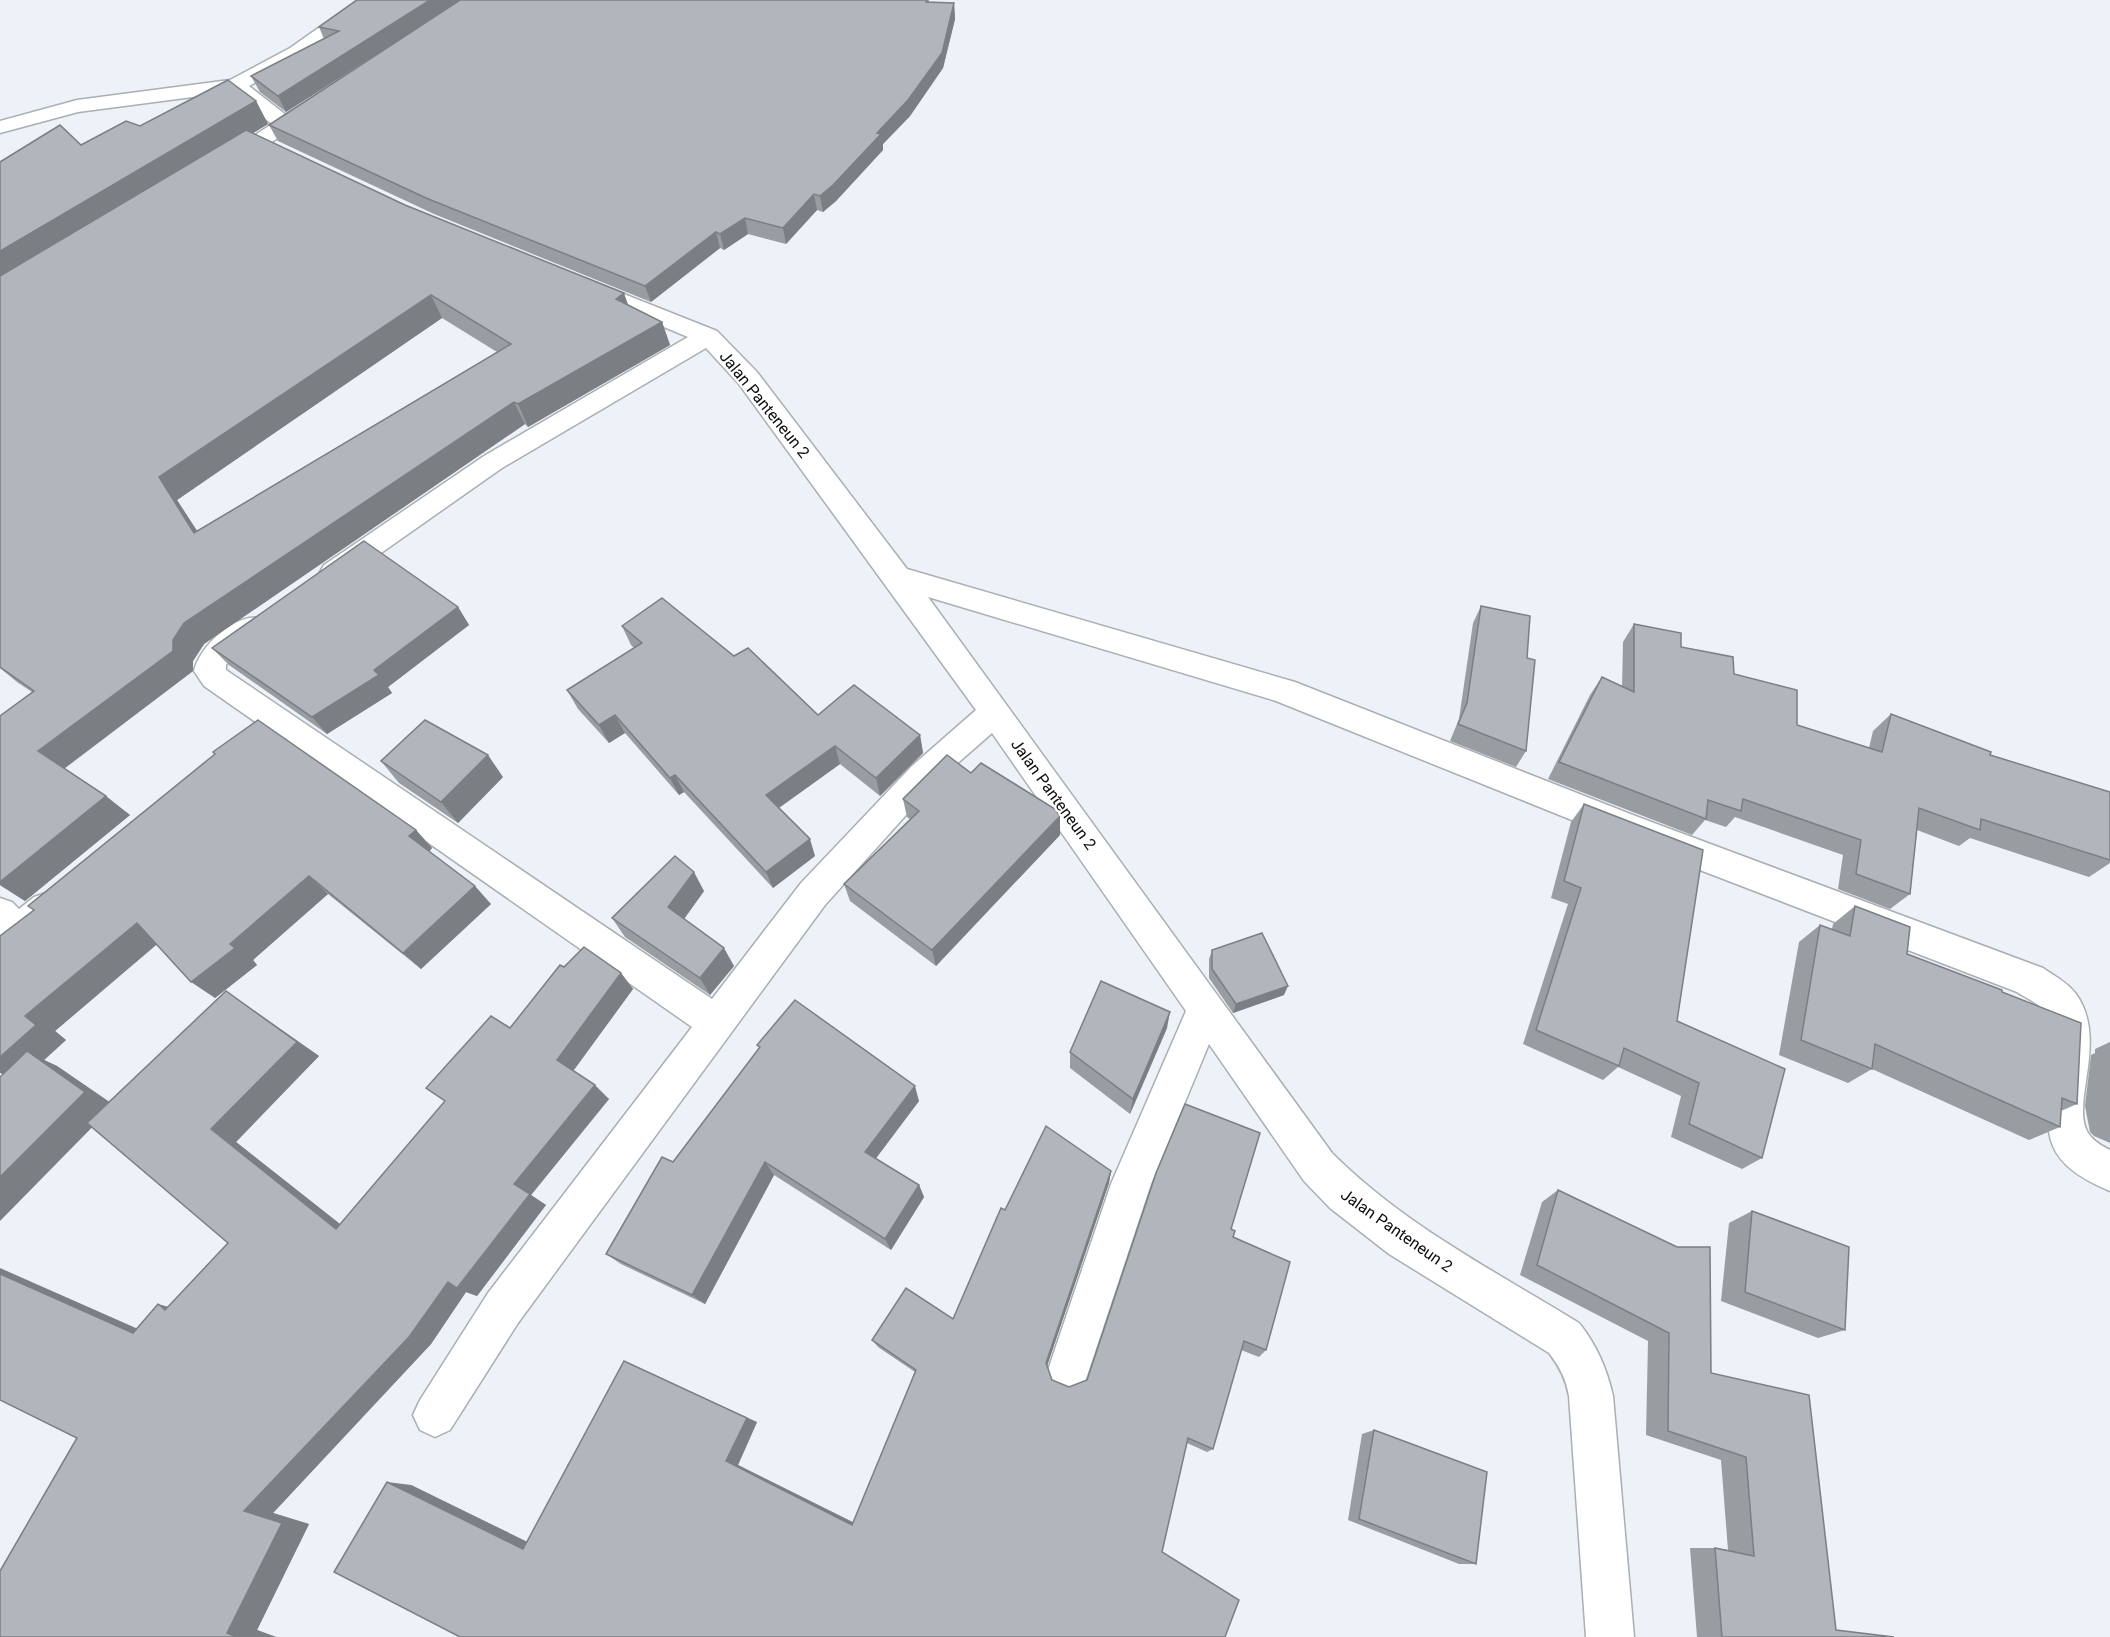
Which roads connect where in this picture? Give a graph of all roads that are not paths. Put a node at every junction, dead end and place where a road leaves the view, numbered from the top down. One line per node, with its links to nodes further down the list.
1 (370, 0): 2 (street)
2 (235, 85): 4 (street); 5 (street)
3 (324, 99): 4 (street)
4 (285, 124): 6 (street)
5 (0, 127)
6 (258, 142): 7 (street); 8 (street)
7 (289, 157)
8 (208, 172)
9 (562, 277): 10 (street, Jalan Panteneun 2)
10 (708, 336): 11 (street, Jalan Panteneun 2); 12 (street)
11 (898, 577): 14 (street, Jalan Panteneun 2); 21 (street)
12 (314, 586)
13 (275, 612): 15 (street)
14 (994, 712): 19 (street, Jalan Panteneun 2); 20 (street)
15 (273, 718): 16 (street); 20 (street)
16 (246, 740)
17 (68, 890): 18 (street)
18 (6, 931)
19 (1206, 1007): 22 (street); 24 (street, Jalan Panteneun 2)
20 (718, 1024): 23 (street)
21 (2110, 1171)
22 (1069, 1370)
23 (435, 1415)
24 (1610, 1637)

